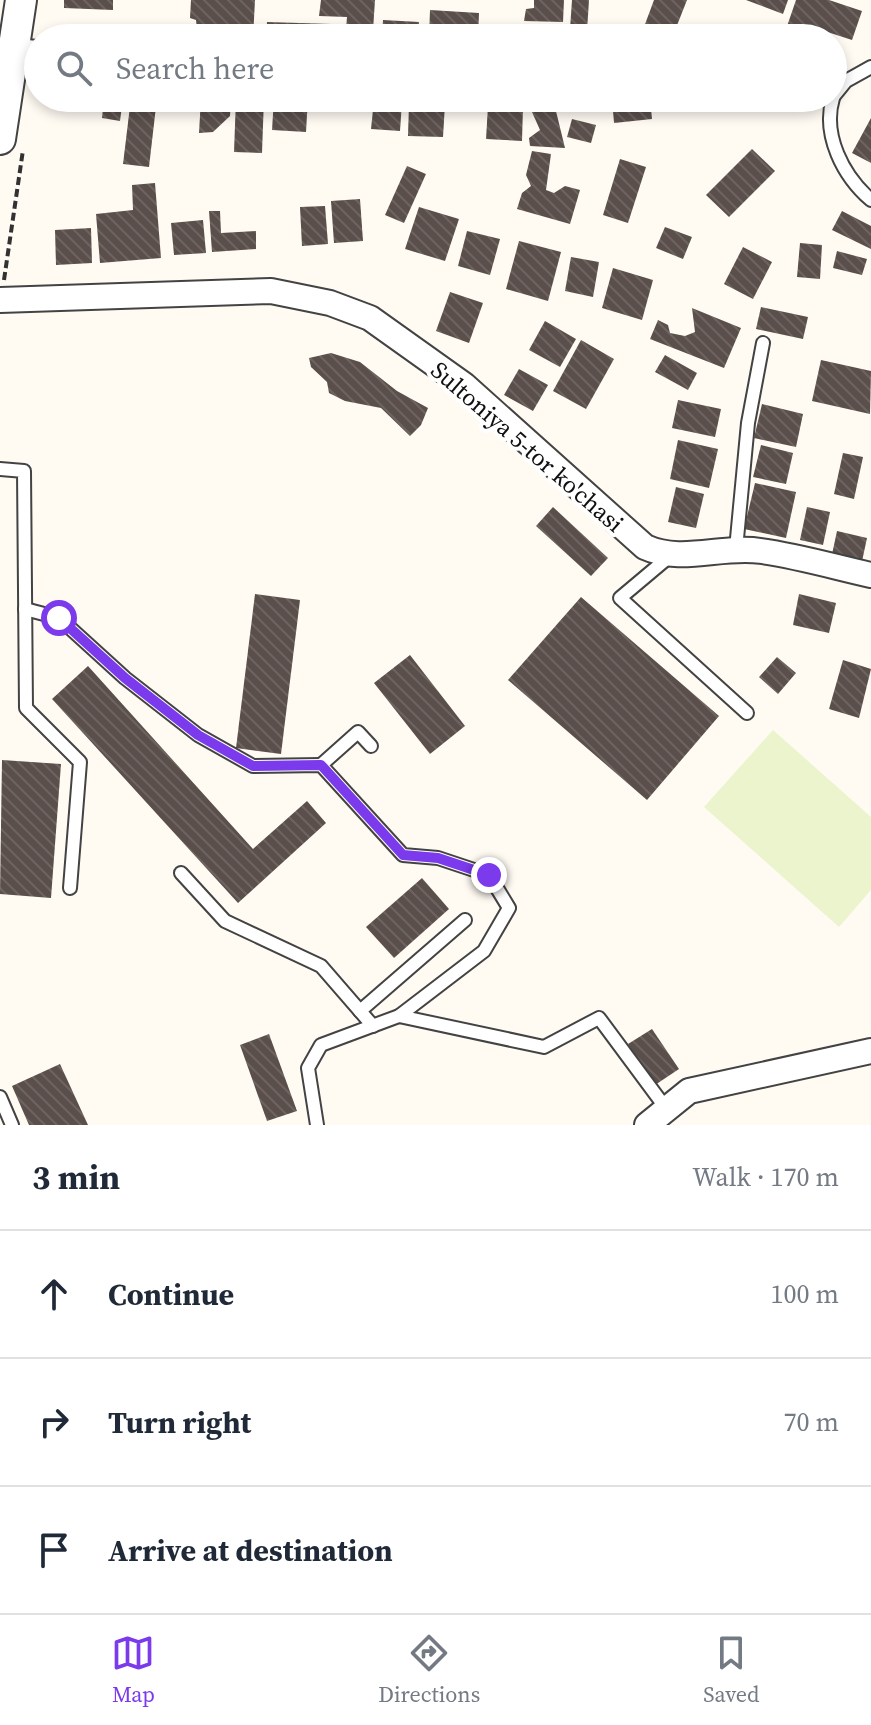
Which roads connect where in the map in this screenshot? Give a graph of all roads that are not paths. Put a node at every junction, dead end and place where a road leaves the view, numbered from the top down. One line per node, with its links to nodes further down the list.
1 (21, 0): 2 (street)
2 (24, 31)
3 (24, 65): 7 (street)
4 (871, 67): 5 (lane)
5 (847, 80)
6 (832, 112): 8 (lane)
7 (12, 143)
8 (871, 200)
9 (1, 300): 13 (street, Sultoniya 5-tor ko'chasi)
10 (763, 343): 12 (lane)
11 (0, 469): 15 (lane)
12 (736, 549): 13 (street); 14 (street)
13 (670, 556): 16 (lane)
14 (871, 575)
15 (25, 609): 18 (lane); 20 (lane)
16 (747, 713)
17 (371, 746): 18 (lane)
18 (321, 765): 23 (lane)
19 (181, 873): 22 (lane)
20 (70, 888)
21 (465, 920): 22 (lane)
22 (360, 1011): 24 (lane)
23 (399, 1016): 24 (lane); 27 (lane)
24 (373, 1026): 29 (lane)
25 (871, 1051): 27 (street)
26 (0, 1097): 28 (lane)
27 (665, 1107): 30 (street)
28 (12, 1125)
29 (317, 1125)
30 (647, 1125)

